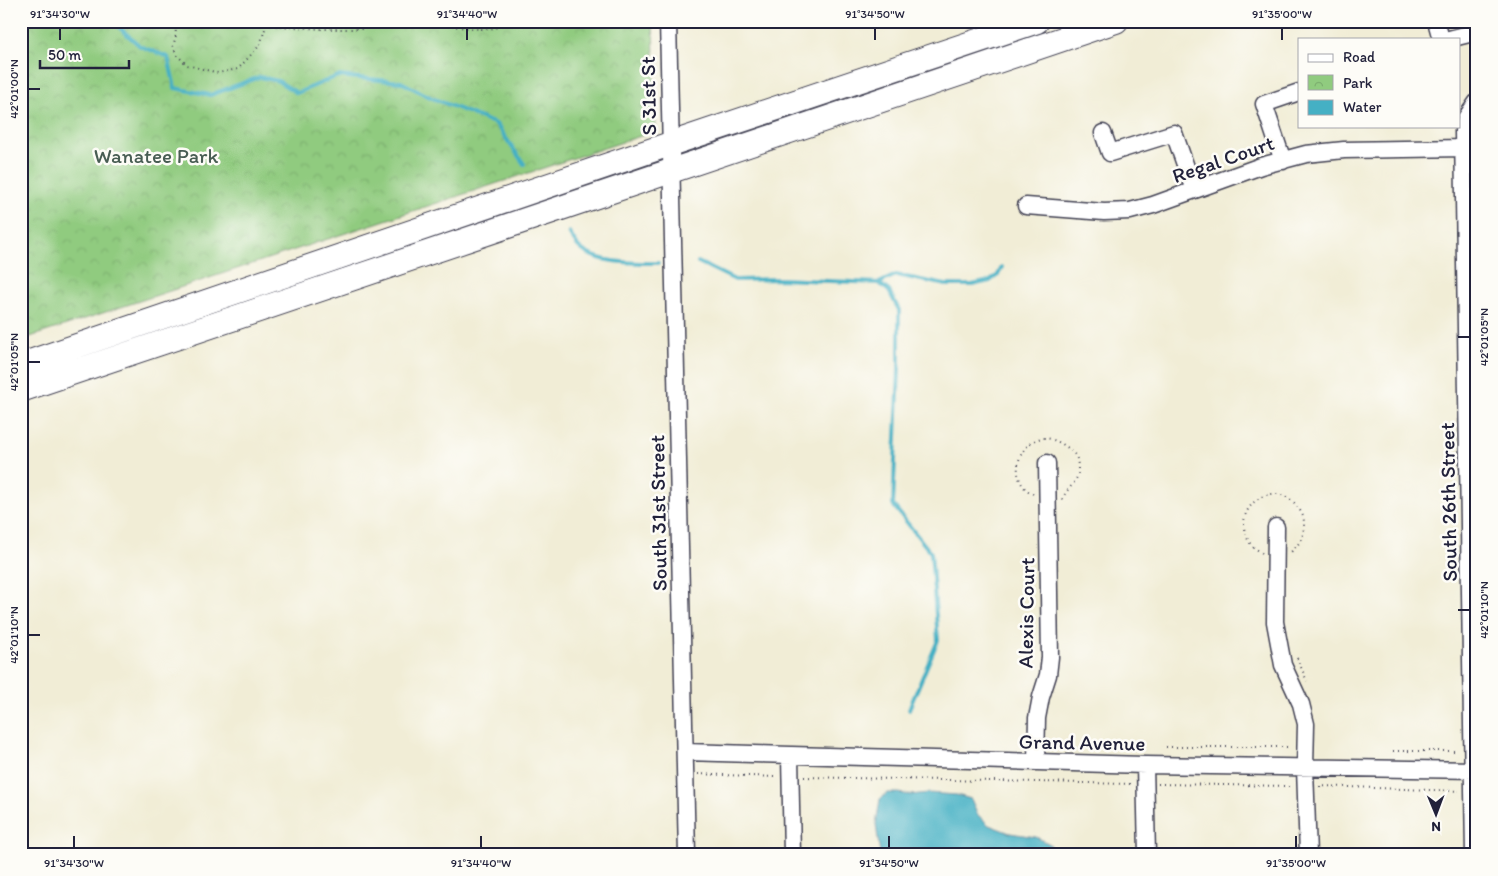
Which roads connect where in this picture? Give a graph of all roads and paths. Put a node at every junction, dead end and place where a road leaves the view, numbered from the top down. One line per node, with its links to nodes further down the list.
1 (176, 21): 9 (path); 9 (path)
2 (432, 21): 3 (path)
3 (508, 21)
4 (668, 21): 16 (street, S 31st St)
5 (1037, 21): 16 (highway)
6 (1116, 21): 19 (highway)
7 (1436, 21): 11 (street)
8 (379, 22): 9 (path)
9 (267, 25)
10 (1477, 32): 12 (street)
11 (1441, 38)
12 (1453, 38)
13 (1298, 92): 18 (street)
14 (1477, 102): 17 (street, South 26th Street)
15 (1103, 133): 20 (street)
16 (670, 144): 19 (street, S 31st St); 23 (highway)
17 (1464, 148): 18 (street, Regal Court); 22 (street, South 26th Street)
18 (1282, 160): 20 (street, Regal Court)
19 (672, 170): 24 (highway); 28 (street, South 31st Street)
20 (1194, 190): 21 (street, Regal Court)
21 (1026, 206)
22 (1471, 239): 34 (street, South 26th Street)
23 (21, 364)
24 (21, 390)
25 (1047, 463): 31 (street, Alexis Court)
26 (1276, 527): 33 (street)
27 (1393, 751): 29 (path)
28 (685, 752): 30 (street, Grand Avenue); 43 (street, South 31st Street)
29 (1458, 752)
30 (790, 756): 31 (street, Grand Avenue); 44 (street)
31 (1036, 762): 32 (street, Grand Avenue)
32 (1145, 765): 33 (street, Grand Avenue); 45 (street)
33 (1306, 768): 34 (street, Grand Avenue); 46 (street)
34 (1475, 770): 47 (street, South 26th Street)
35 (694, 774): 36 (path)
36 (776, 777)
37 (804, 777): 42 (path)
38 (1158, 784): 39 (path)
39 (1292, 786)
40 (1320, 786): 41 (path)
41 (1459, 790)
42 (1131, 792)
43 (687, 855)
44 (792, 855)
45 (1147, 855)
46 (1308, 855)
47 (1474, 855)

